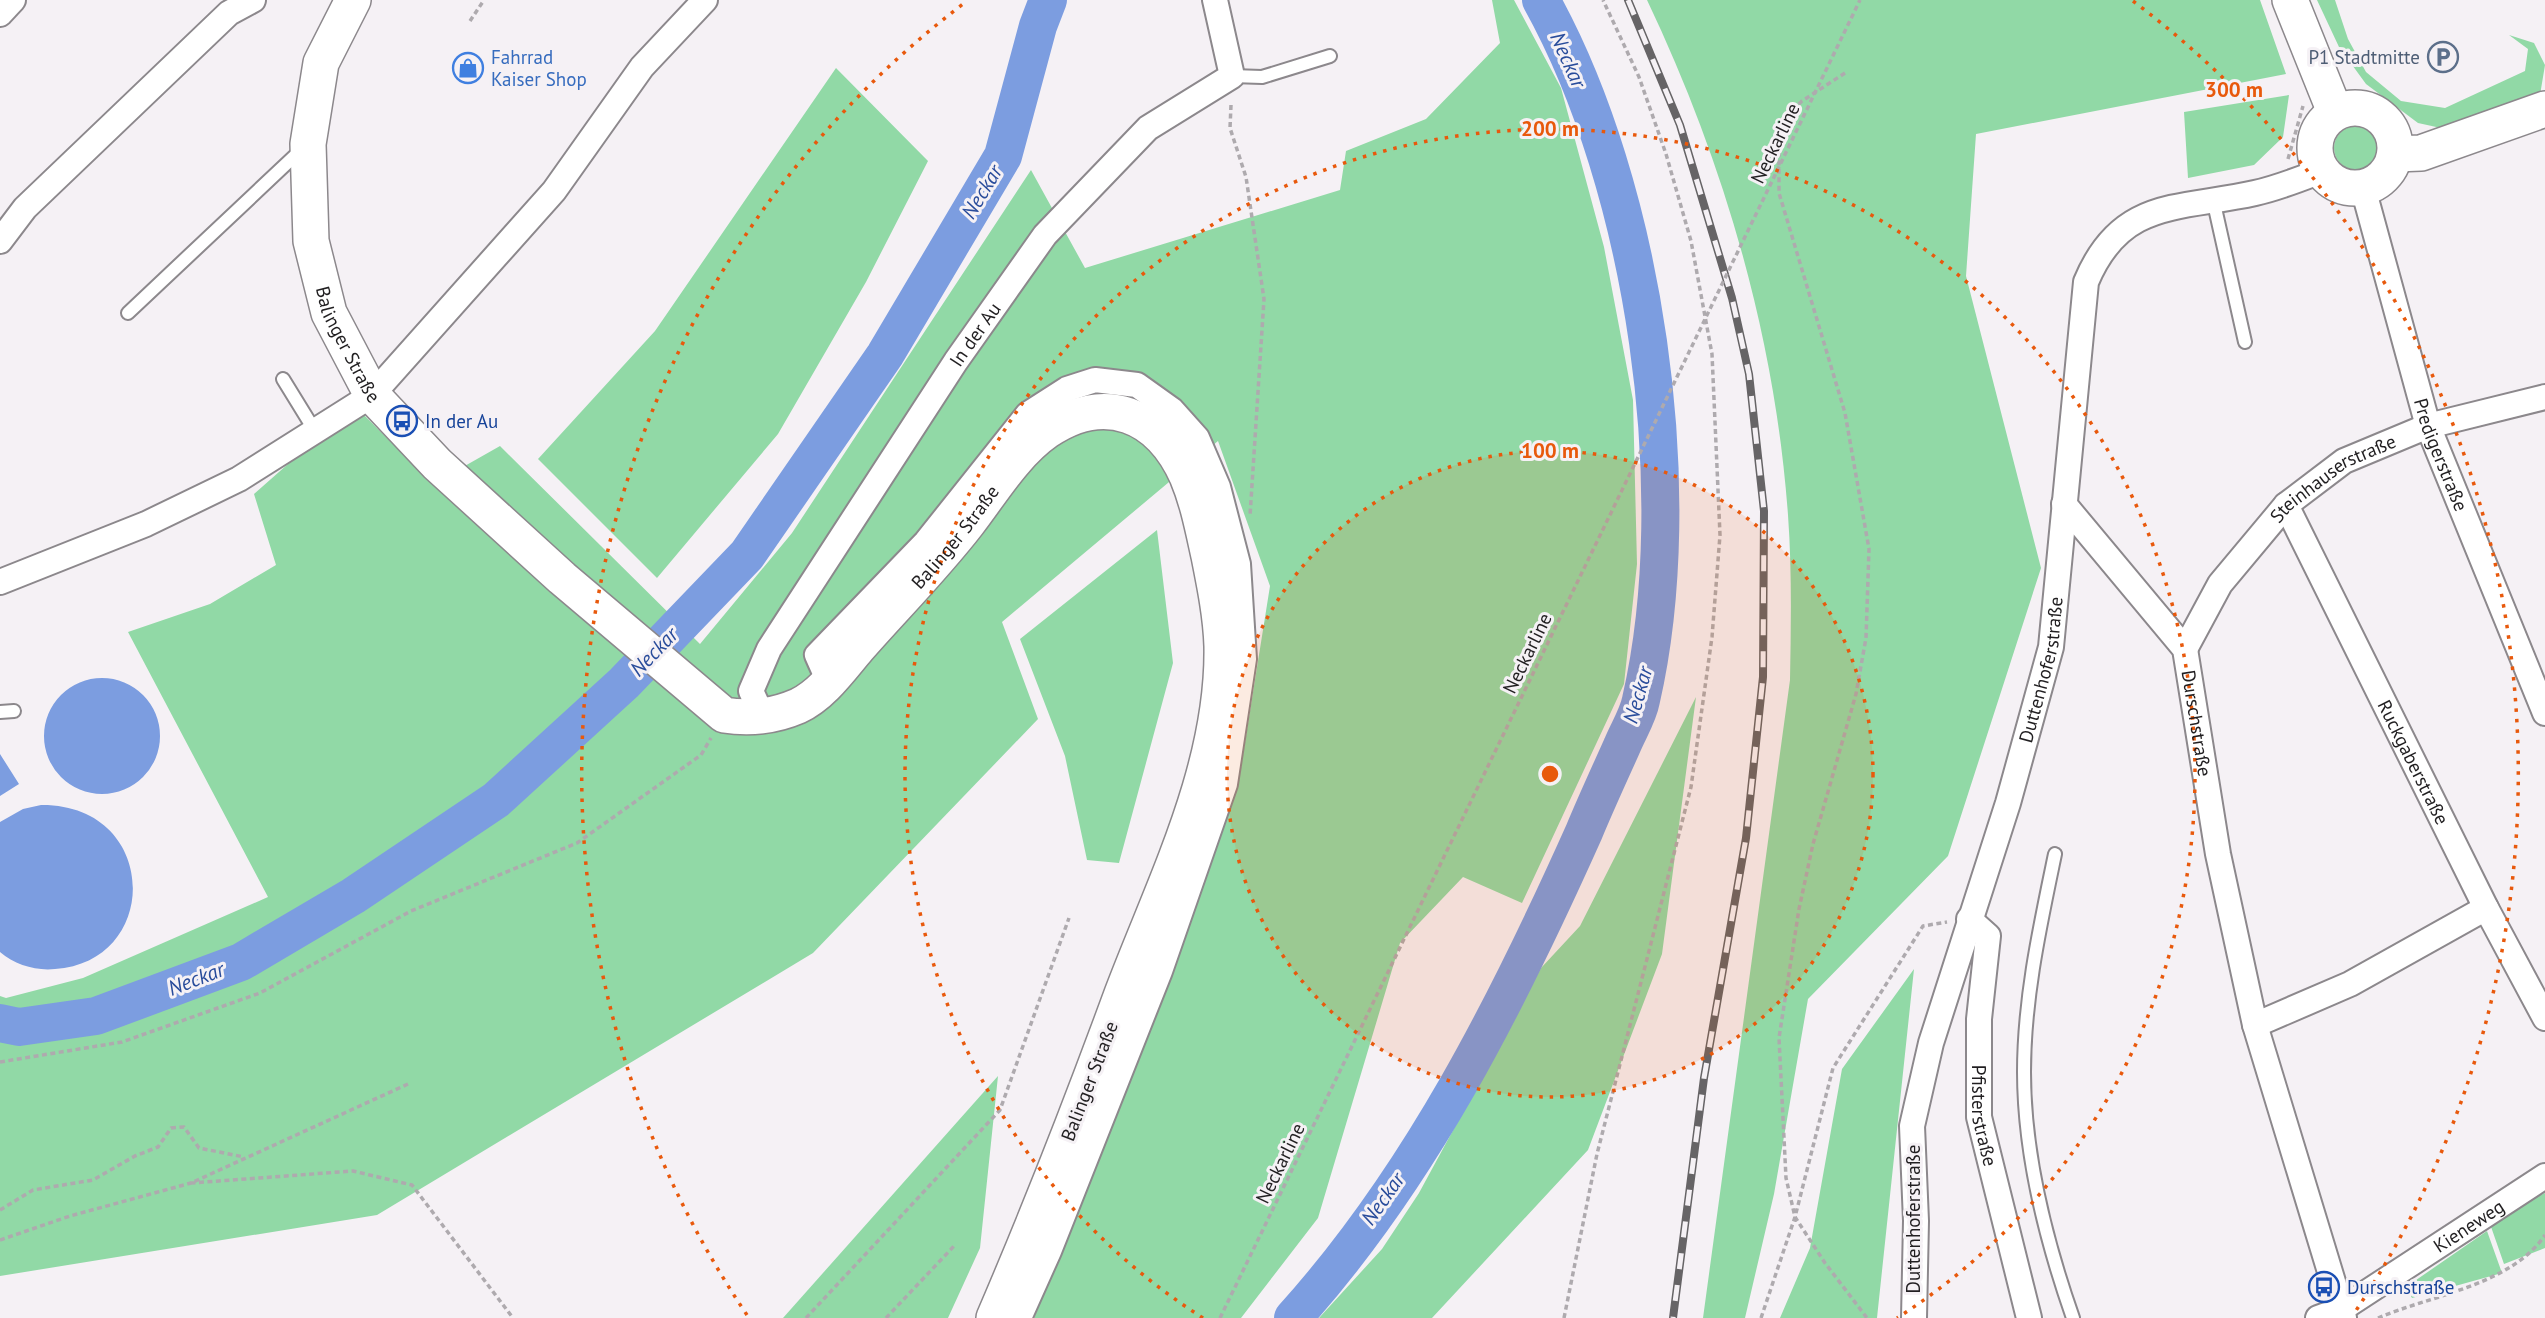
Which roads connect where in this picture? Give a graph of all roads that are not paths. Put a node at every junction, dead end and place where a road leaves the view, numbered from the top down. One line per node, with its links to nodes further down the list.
1 (13, 0): 7 (street)
2 (253, 0): 17 (street)
3 (353, 0): 12 (main road, Balinger Straße)
4 (705, 0): 21 (street)
5 (1215, 0): 9 (street)
6 (2290, 0): 10 (main road)
7 (0, 14)
8 (1330, 56): 9 (lane)
9 (1232, 76): 33 (street, In der Au)
10 (2331, 100): 13 (main road); 14 (main road)
11 (2545, 109): 13 (main road)
12 (308, 144): 18 (lane); 21 (main road, Balinger Straße)
13 (2395, 155): 15 (main road)
14 (2309, 176): 15 (main road); 16 (street, Duttenhoferstraße)
15 (2362, 188): 23 (street, Predigerstraße)
16 (2213, 199): 19 (lane); 25 (street, Duttenhoferstraße)
17 (0, 240)
18 (128, 313)
19 (2245, 342)
20 (283, 379): 24 (lane)
21 (372, 395): 24 (street); 33 (main road, Balinger Straße)
22 (2545, 397): 23 (street, Steinhauserstraße)
23 (2428, 426): 26 (street, Steinhauserstraße); 32 (street, Predigerstraße)
24 (314, 431): 27 (street)
25 (2064, 504): 28 (street, Durschstraße); 36 (street, Duttenhoferstraße)
26 (2286, 505): 28 (street, Steinhauserstraße); 35 (street, Ruckgaberstraße)
27 (0, 582)
28 (2185, 649): 38 (street, Durschstraße)
29 (829, 682): 33 (main road, Balinger Straße); 41 (main road, Balinger Straße); 42 (street)
30 (15, 711): 31 (lane)
31 (0, 712)
32 (2545, 713)
33 (762, 715)
34 (2054, 855): 45 (lane)
35 (2486, 908): 37 (street, Ruckgaberstraße); 38 (street)
36 (1969, 919): 43 (street, Duttenhoferstraße); 44 (street, Pfisterstraße)
37 (2545, 1018)
38 (2255, 1025): 40 (street, Durschstraße)
39 (2545, 1176): 40 (street, Kieneweg)
40 (2334, 1315)
41 (994, 1318)
42 (1019, 1318)
43 (1914, 1318)
44 (2029, 1318)
45 (2073, 1318)

